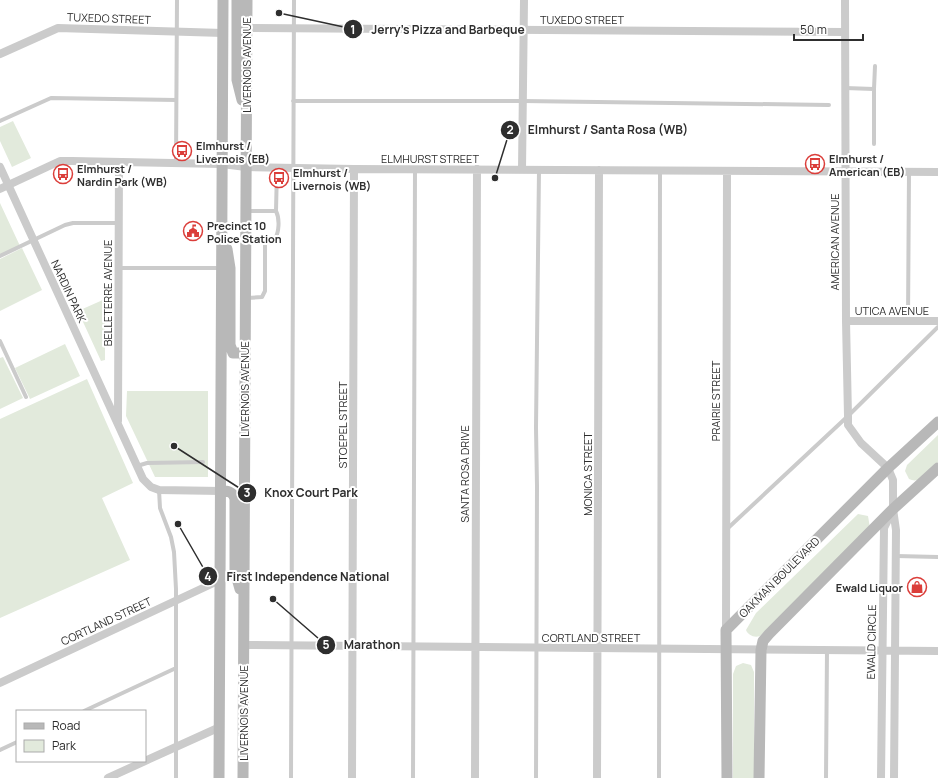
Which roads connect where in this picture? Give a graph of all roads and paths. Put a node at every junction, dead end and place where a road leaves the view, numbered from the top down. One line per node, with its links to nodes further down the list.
1 (177, 0): 11 (lane)
2 (223, 0): 13 (main road, LIVERNOIS AVENUE)
3 (237, 0): 22 (main road)
4 (247, 0): 8 (main road, LIVERNOIS AVENUE)
5 (294, 0): 9 (lane)
6 (524, 0): 10 (street)
7 (845, 0): 12 (street, AMERICAN AVENUE)
8 (247, 28): 9 (street, TUXEDO STREET); 22 (main road, LIVERNOIS AVENUE)
9 (293, 28): 10 (street, TUXEDO STREET); 19 (lane)
10 (523, 30): 12 (street, TUXEDO STREET); 20 (street)
11 (176, 31): 13 (street, TUXEDO STREET); 14 (street, TUXEDO STREET); 18 (lane)
12 (844, 32): 16 (street, AMERICAN AVENUE)
13 (223, 33): 27 (main road, LIVERNOIS AVENUE)
14 (0, 54)
15 (874, 66): 17 (lane)
16 (844, 88): 17 (lane); 40 (street, AMERICAN AVENUE)
17 (874, 89): 24 (lane)
18 (176, 100): 23 (lane); 26 (lane)
19 (293, 101): 20 (lane); 31 (lane)
20 (523, 101): 21 (lane); 35 (street)
21 (829, 105)
22 (246, 114): 29 (main road, LIVERNOIS AVENUE)
23 (0, 121)
24 (874, 144)
25 (119, 162): 26 (street, ELMHURST STREET); 43 (street, ELMHURST STREET); 47 (street, BELLETERRE AVENUE)
26 (176, 163): 27 (street, ELMHURST STREET)
27 (222, 164): 29 (street, ELMHURST STREET); 53 (main road, LIVERNOIS AVENUE)
28 (0, 167): 43 (street, NARDIN PARK)
29 (246, 167): 30 (street, ELMHURST STREET); 45 (main road, LIVERNOIS AVENUE)
30 (277, 167): 31 (street, ELMHURST STREET); 46 (lane)
31 (293, 168): 32 (street, ELMHURST STREET); 80 (lane)
32 (354, 169): 33 (street, ELMHURST STREET); 81 (street, STOEPEL STREET)
33 (415, 169): 34 (street, ELMHURST STREET); 82 (lane)
34 (477, 169): 35 (street, ELMHURST STREET); 83 (street, SANTA ROSA DRIVE)
35 (522, 170): 36 (street, ELMHURST STREET)
36 (539, 170): 37 (street, ELMHURST STREET); 84 (lane)
37 (599, 170): 38 (street, ELMHURST STREET); 85 (street, MONICA STREET)
38 (660, 171): 39 (street, ELMHURST STREET); 86 (lane)
39 (727, 171): 40 (street, ELMHURST STREET); 72 (street, PRAIRIE STREET)
40 (845, 171): 41 (street, ELMHURST STREET); 55 (street, AMERICAN AVENUE)
41 (909, 172): 42 (street, ELMHURST STREET); 56 (lane)
42 (938, 172)
43 (8, 186): 44 (street, ELMHURST STREET); 50 (street, NARDIN PARK)
44 (0, 190)
45 (245, 210): 46 (lane); 48 (main road, LIVERNOIS AVENUE)
46 (276, 211): 49 (lane)
47 (118, 223): 50 (lane); 52 (street, BELLETERRE AVENUE)
48 (245, 238): 49 (lane); 54 (main road, LIVERNOIS AVENUE)
49 (265, 239): 54 (lane)
50 (33, 240): 51 (lane); 64 (street, NARDIN PARK)
51 (0, 256)
52 (118, 268): 53 (lane); 64 (street, BELLETERRE AVENUE)
53 (226, 268): 60 (main road); 70 (main road, LIVERNOIS AVENUE)
54 (244, 298): 60 (main road, LIVERNOIS AVENUE)
55 (846, 321): 56 (street, UTICA AVENUE); 62 (street, AMERICAN AVENUE)
56 (908, 321): 57 (street, UTICA AVENUE)
57 (938, 321)
58 (938, 328): 62 (lane)
59 (0, 341): 61 (lane)
60 (244, 353): 76 (main road, LIVERNOIS AVENUE)
61 (26, 397)
62 (848, 416): 67 (street, AMERICAN AVENUE); 72 (lane)
63 (938, 422): 67 (main road, OAKMAN BOULEVARD)
64 (118, 424): 66 (street, NARDIN PARK)
65 (203, 462): 66 (lane)
66 (137, 466): 69 (street, NARDIN PARK)
67 (888, 468): 71 (street, EWALD CIRCLE); 78 (main road, OAKMAN BOULEVARD)
68 (938, 468): 71 (main road)
69 (159, 490): 70 (street); 77 (lane)
70 (220, 491): 75 (main road, LIVERNOIS AVENUE); 76 (main road)
71 (893, 509): 73 (street, EWALD CIRCLE); 88 (main road); 90 (street, EWALD CIRCLE)
72 (726, 530): 78 (street, PRAIRIE STREET)
73 (896, 556): 74 (lane); 91 (street, EWALD CIRCLE)
74 (938, 557)
75 (220, 580): 77 (street, CORTLAND STREET); 96 (main road, LIVERNOIS AVENUE)
76 (244, 600): 79 (main road, LIVERNOIS AVENUE)
77 (176, 601): 93 (lane); 94 (street, CORTLAND STREET)
78 (726, 630): 87 (main road)
79 (244, 645): 80 (street, CORTLAND STREET); 105 (main road, LIVERNOIS AVENUE)
80 (292, 646): 81 (street, CORTLAND STREET); 106 (lane)
81 (352, 646): 82 (street, CORTLAND STREET); 107 (street, STOEPEL STREET)
82 (413, 647): 83 (street, CORTLAND STREET); 108 (lane)
83 (475, 648): 84 (street, CORTLAND STREET); 109 (street, SANTA ROSA DRIVE)
84 (537, 648): 85 (street, CORTLAND STREET); 110 (lane)
85 (598, 648): 86 (street, CORTLAND STREET); 111 (street, MONICA STREET)
86 (660, 649): 87 (street, CORTLAND STREET); 112 (lane)
87 (727, 649): 88 (street, CORTLAND STREET); 113 (main road)
88 (761, 650): 89 (street, CORTLAND STREET); 114 (main road)
89 (827, 650): 90 (street, CORTLAND STREET); 115 (lane)
90 (882, 650): 91 (street, CORTLAND STREET); 116 (street, EWALD CIRCLE)
91 (895, 650): 92 (street, CORTLAND STREET); 117 (street, EWALD CIRCLE)
92 (938, 651)
93 (176, 668): 95 (lane); 98 (lane)
94 (0, 683)
95 (86, 710)
96 (220, 727): 98 (street); 104 (main road, LIVERNOIS AVENUE)
97 (16, 742): 99 (lane)
98 (176, 746): 100 (street); 103 (lane)
99 (0, 750)
100 (146, 761)
101 (143, 762): 102 (street)
102 (108, 778)
103 (176, 778)
104 (219, 778)
105 (243, 778)
106 (291, 778)
107 (352, 778)
108 (413, 778)
109 (474, 778)
110 (536, 778)
111 (597, 778)
112 (659, 778)
113 (727, 778)
114 (759, 778)
115 (826, 778)
116 (880, 778)
117 (894, 778)

